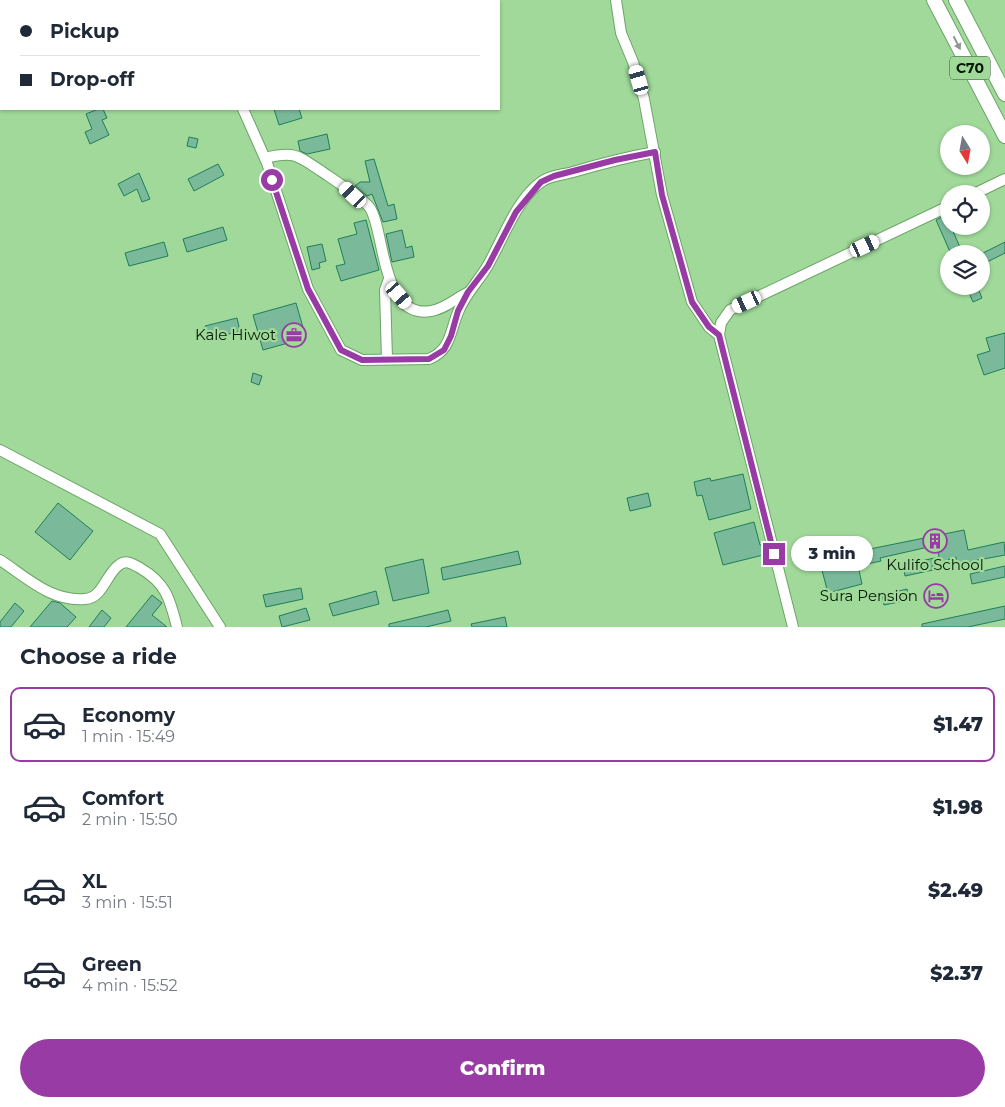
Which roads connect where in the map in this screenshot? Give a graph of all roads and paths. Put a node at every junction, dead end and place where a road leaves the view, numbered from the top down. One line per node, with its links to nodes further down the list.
1 (616, 0): 7 (street)
2 (934, 0): 6 (highway, C70, one-way to 6)
3 (960, 1): 4 (highway, C70)
4 (1005, 94)
5 (243, 110): 8 (street)
6 (1005, 136)
7 (655, 152): 13 (street); 14 (street)
8 (265, 158): 12 (street); 15 (street)
9 (1005, 179): 10 (street)
10 (990, 186)
11 (940, 210): 14 (street)
12 (389, 279): 13 (street); 15 (street)
13 (468, 292): 15 (street)
14 (719, 335): 20 (street)
15 (387, 359)
16 (0, 450): 19 (street)
17 (0, 560): 18 (street)
18 (177, 627)
19 (220, 627)
20 (793, 627)

